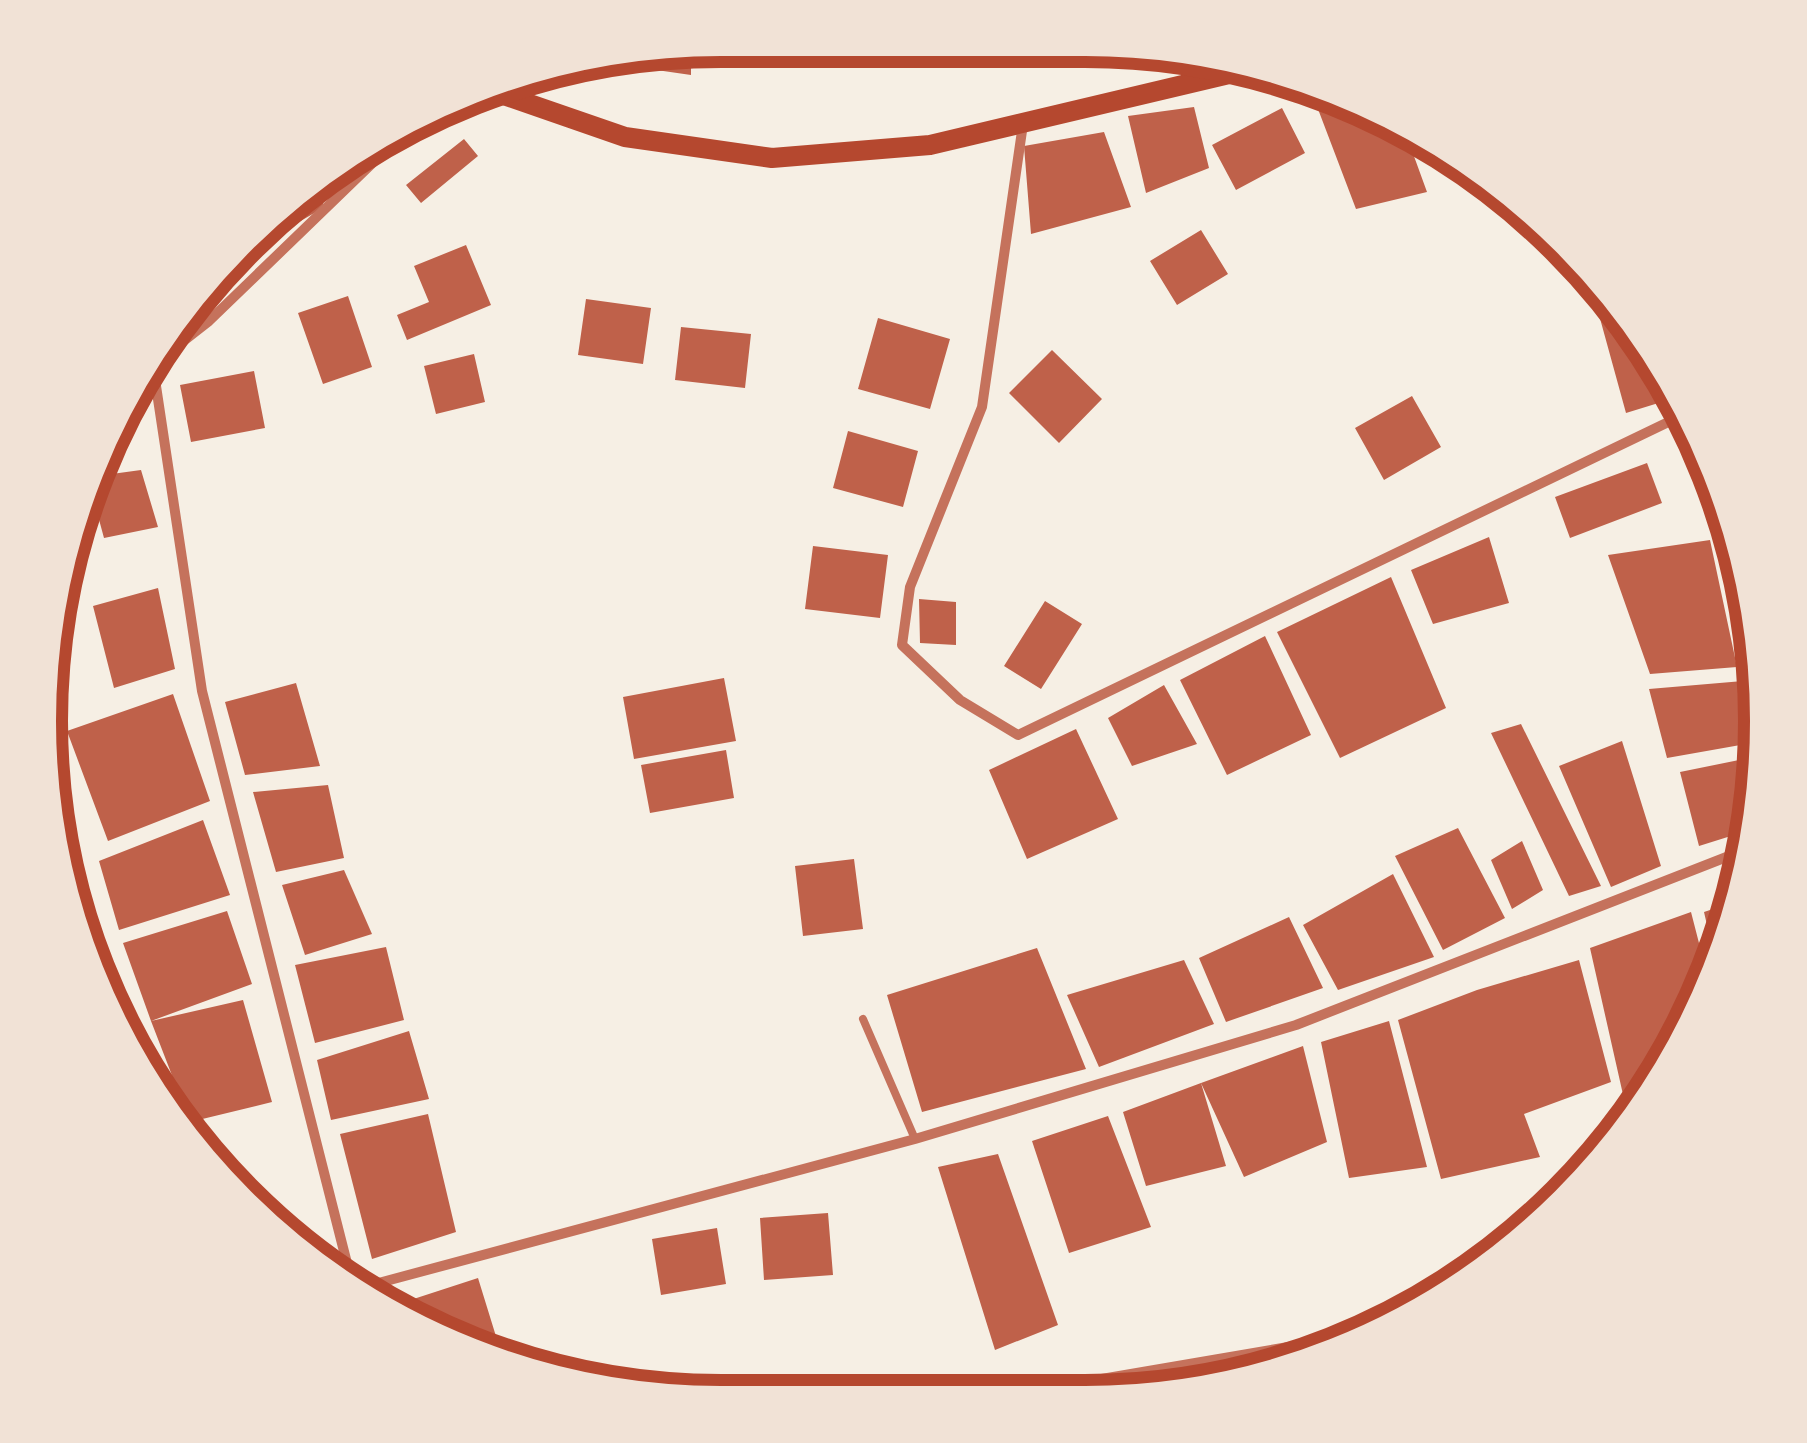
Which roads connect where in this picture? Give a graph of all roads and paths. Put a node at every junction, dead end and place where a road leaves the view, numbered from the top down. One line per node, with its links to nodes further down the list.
1 (1220, 76): 3 (main road)
2 (510, 97): 3 (main road)
3 (1023, 124): 7 (street)
4 (372, 164): 5 (street)
5 (185, 340)
6 (152, 390): 11 (street)
7 (1672, 420)
8 (1731, 855): 10 (street)
9 (863, 1019): 10 (lane)
10 (915, 1139): 12 (street)
11 (347, 1264)
12 (378, 1283)
13 (1299, 1345): 14 (street)
14 (1097, 1380)

